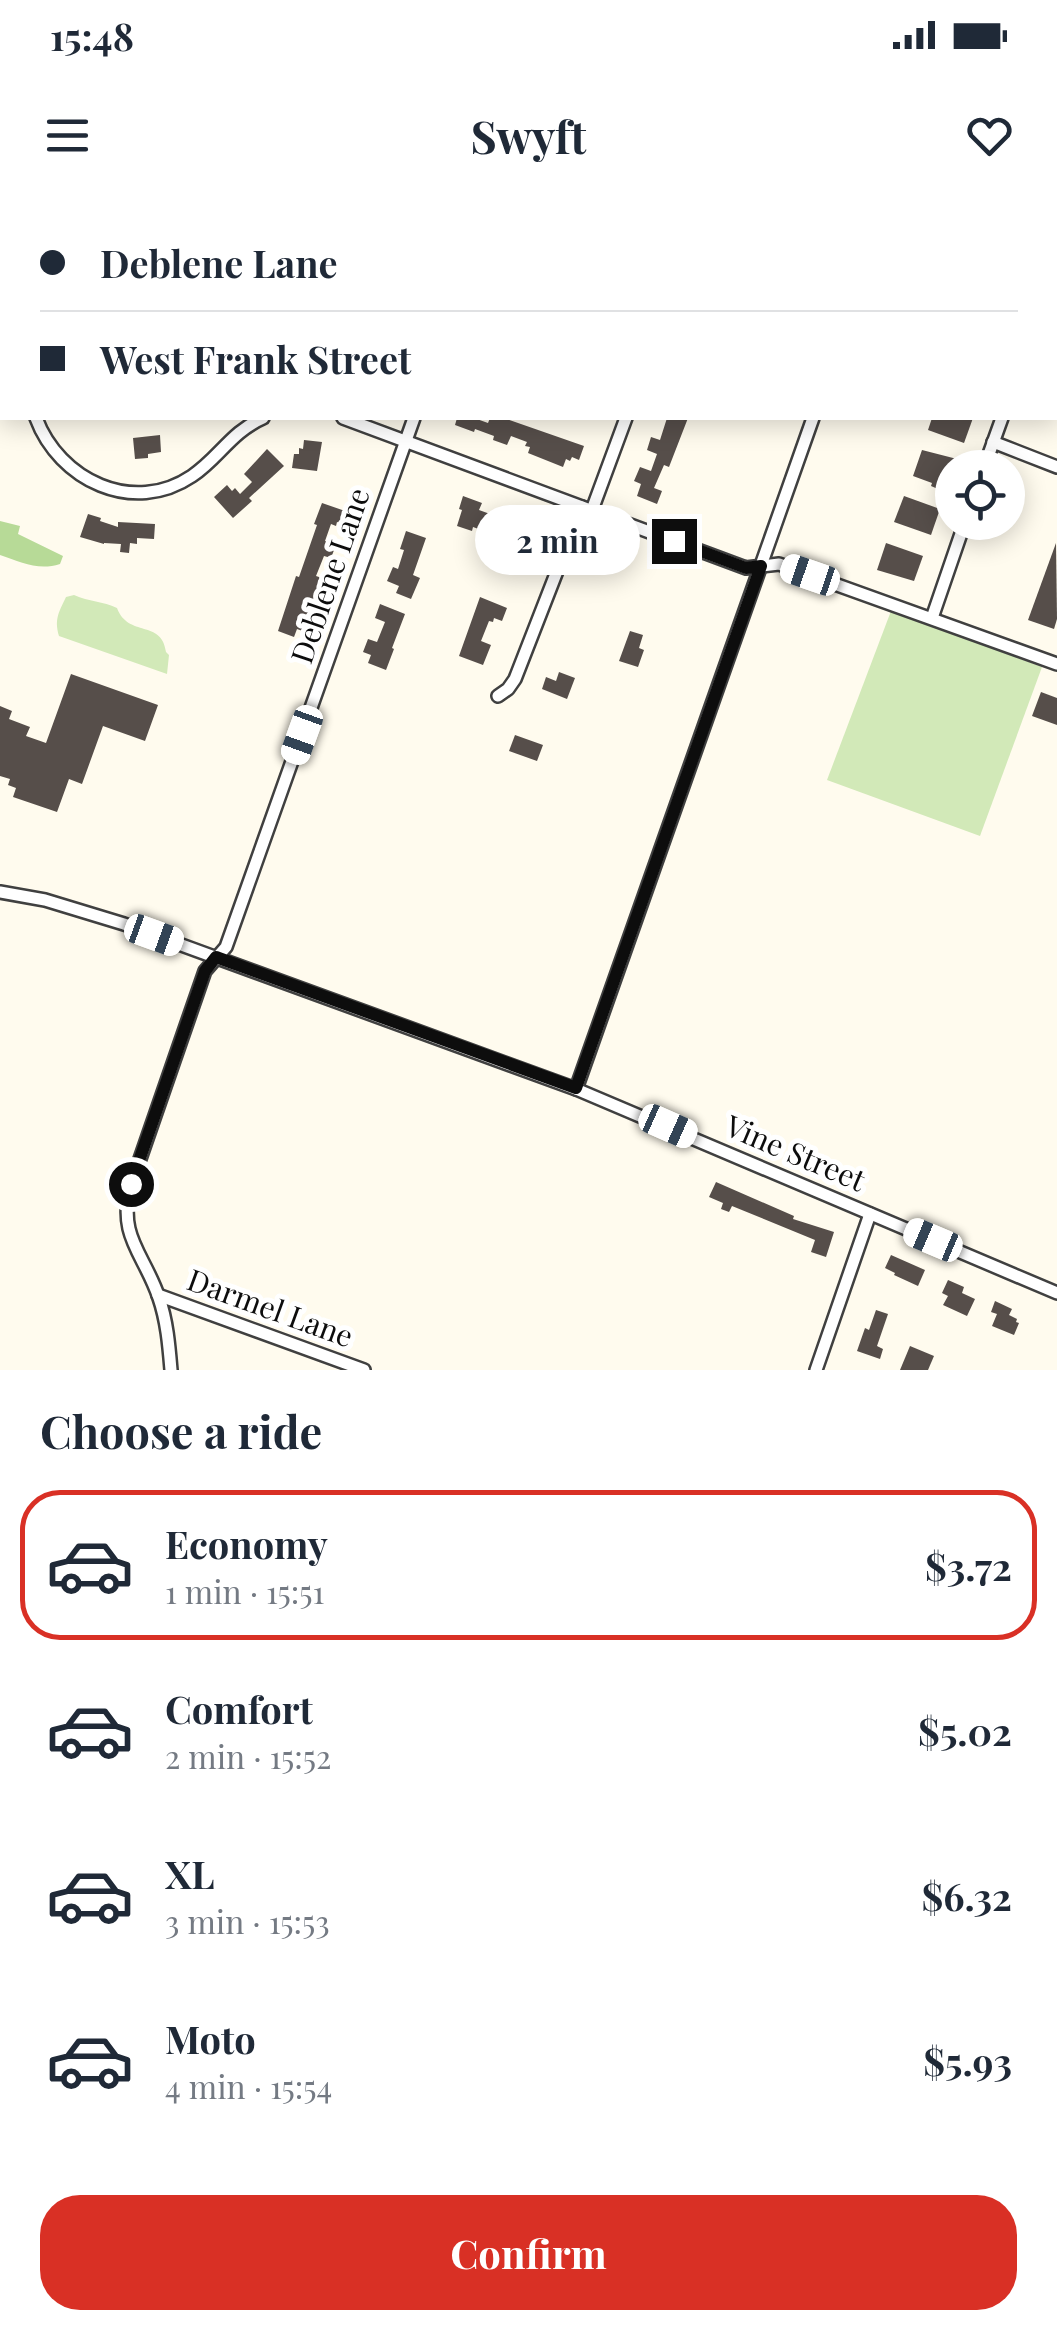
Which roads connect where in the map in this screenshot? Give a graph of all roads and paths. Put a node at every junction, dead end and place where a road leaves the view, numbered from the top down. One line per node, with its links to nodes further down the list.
1 (37, 420): 2 (street)
2 (259, 420)
3 (348, 420): 8 (street)
4 (413, 420): 8 (street, Deblene Lane)
5 (625, 420): 12 (street)
6 (812, 420): 14 (street)
7 (1001, 420): 9 (street)
8 (405, 441): 12 (street); 19 (street, Deblene Lane)
9 (993, 442): 10 (street); 11 (street)
10 (990, 450)
11 (1057, 467)
12 (587, 508): 14 (street); 17 (street)
13 (959, 540): 15 (street)
14 (761, 566): 15 (street); 20 (street)
15 (932, 618): 16 (street)
16 (1057, 664)
17 (498, 696)
18 (0, 892): 19 (street, Vine Street)
19 (216, 957): 20 (street, Vine Street); 23 (street, Deblene Lane)
20 (576, 1088): 21 (street, Vine Street)
21 (870, 1214): 22 (street, Vine Street); 26 (street)
22 (1057, 1293)
23 (158, 1295): 24 (street, Deblene Lane); 25 (street, Darmel Lane)
24 (171, 1370)
25 (364, 1370)
26 (817, 1370)

